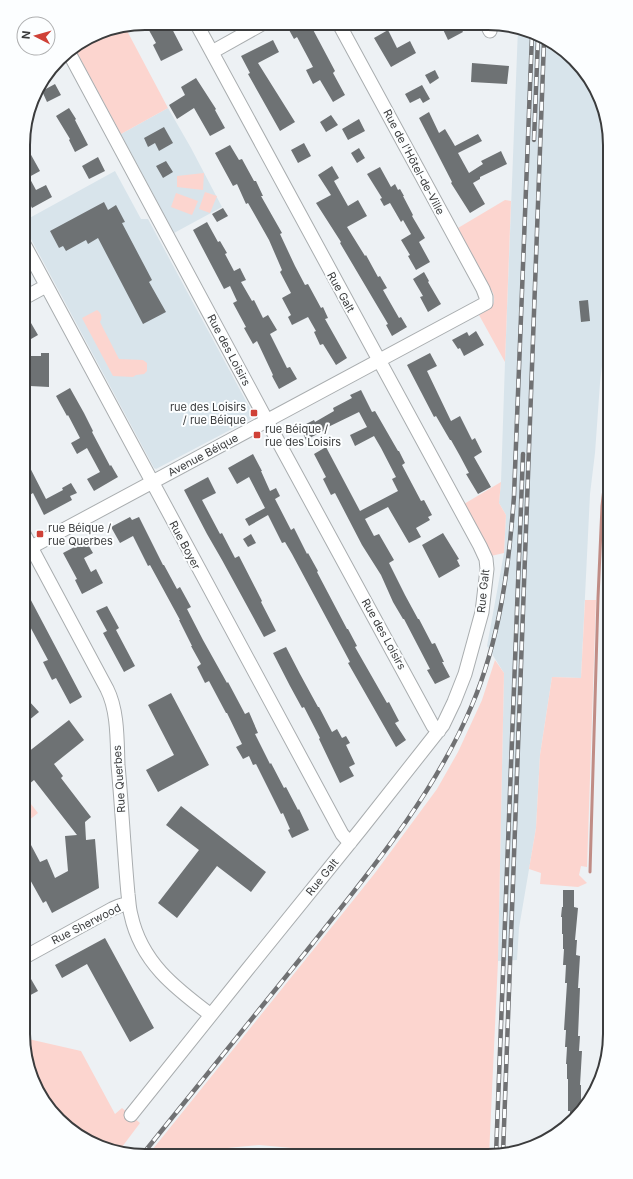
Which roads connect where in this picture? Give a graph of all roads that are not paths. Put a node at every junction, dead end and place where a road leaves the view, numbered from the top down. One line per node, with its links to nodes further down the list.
1 (200, 30): 4 (street, Rue Galt)
2 (251, 30): 4 (street)
3 (342, 30): 9 (street, Rue de l'Hôtel-de-Ville)
4 (212, 52): 10 (street, Rue Galt)
5 (71, 57): 11 (street, Rue des Loisirs)
6 (30, 255): 7 (street, Rue Boyer)
7 (46, 286): 8 (street); 12 (street, Rue Boyer)
8 (30, 295)
9 (487, 301): 10 (street, Avenue Béique)
10 (379, 361): 11 (street, Avenue Béique); 15 (street, Rue Galt)
11 (267, 421): 12 (street, Avenue Béique); 15 (street, Rue des Loisirs)
12 (152, 483): 13 (street, Avenue Béique); 16 (street, Rue Boyer)
13 (30, 547)
14 (30, 554): 17 (street, Rue Querbes)
15 (439, 731): 16 (street, Rue Galt)
16 (350, 843): 19 (street, Rue Galt)
17 (129, 903): 18 (street, Rue Sherwood); 19 (street, Rue Querbes)
18 (30, 954)
19 (211, 1015): 20 (street, Rue Galt)
20 (131, 1115)

